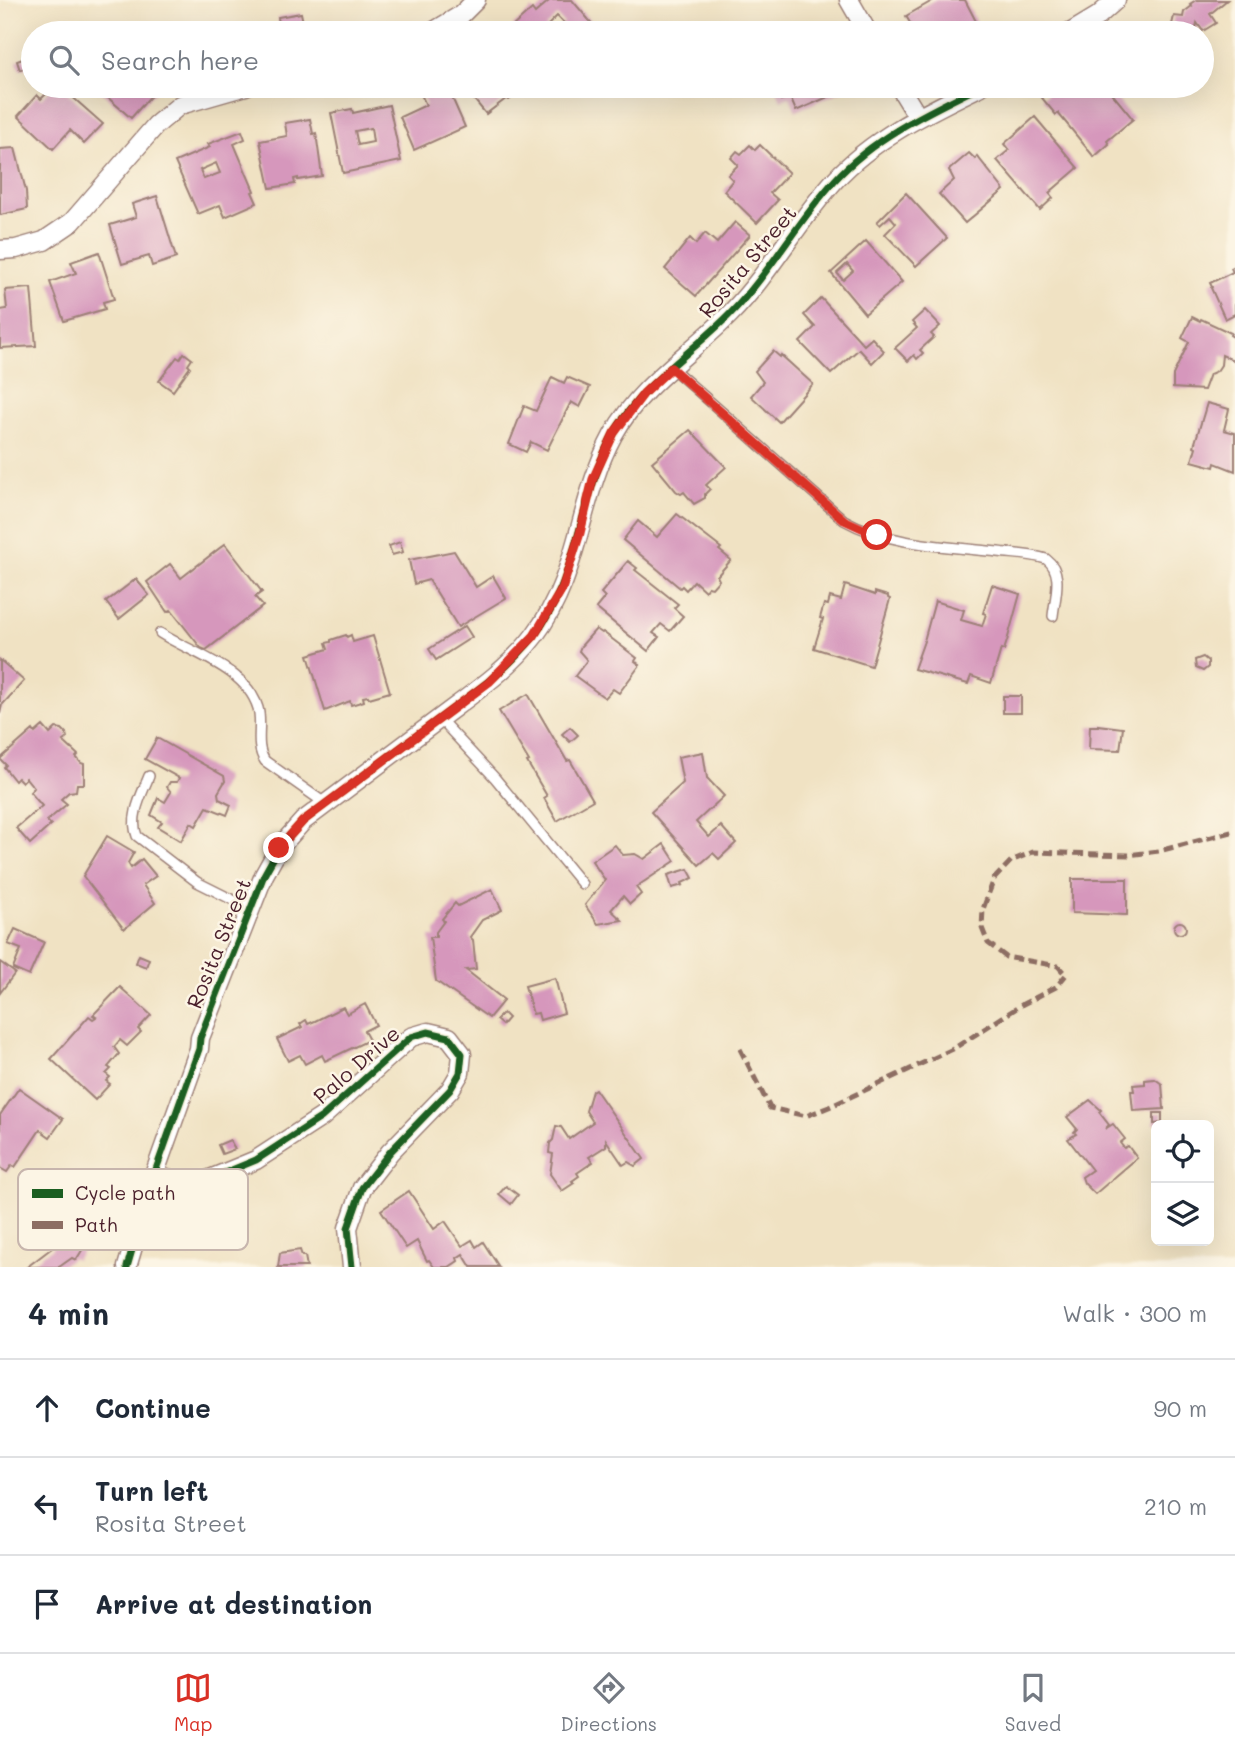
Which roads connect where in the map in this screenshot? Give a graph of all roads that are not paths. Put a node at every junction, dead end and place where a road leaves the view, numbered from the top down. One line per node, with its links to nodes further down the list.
1 (476, 0): 4 (street)
2 (849, 0): 5 (street)
3 (1116, 0): 6 (street)
4 (451, 21)
5 (861, 21)
6 (1090, 21)
7 (204, 98): 11 (street)
8 (906, 98): 10 (street)
9 (957, 98): 10 (street, Rosita Street)
10 (918, 117): 12 (street, Rosita Street)
11 (0, 250)
12 (671, 368): 13 (lane); 15 (street, Rosita Street)
13 (1053, 616)
14 (160, 633): 17 (lane)
15 (440, 719): 17 (street, Rosita Street); 18 (lane)
16 (149, 776): 19 (lane)
17 (326, 804): 19 (street, Rosita Street)
18 (582, 884)
19 (251, 909): 20 (street, Rosita Street)
20 (156, 1169)
21 (234, 1169): 24 (street, Palo Drive)
22 (132, 1250): 23 (street, Rosita Street)
23 (127, 1267)
24 (352, 1267)

